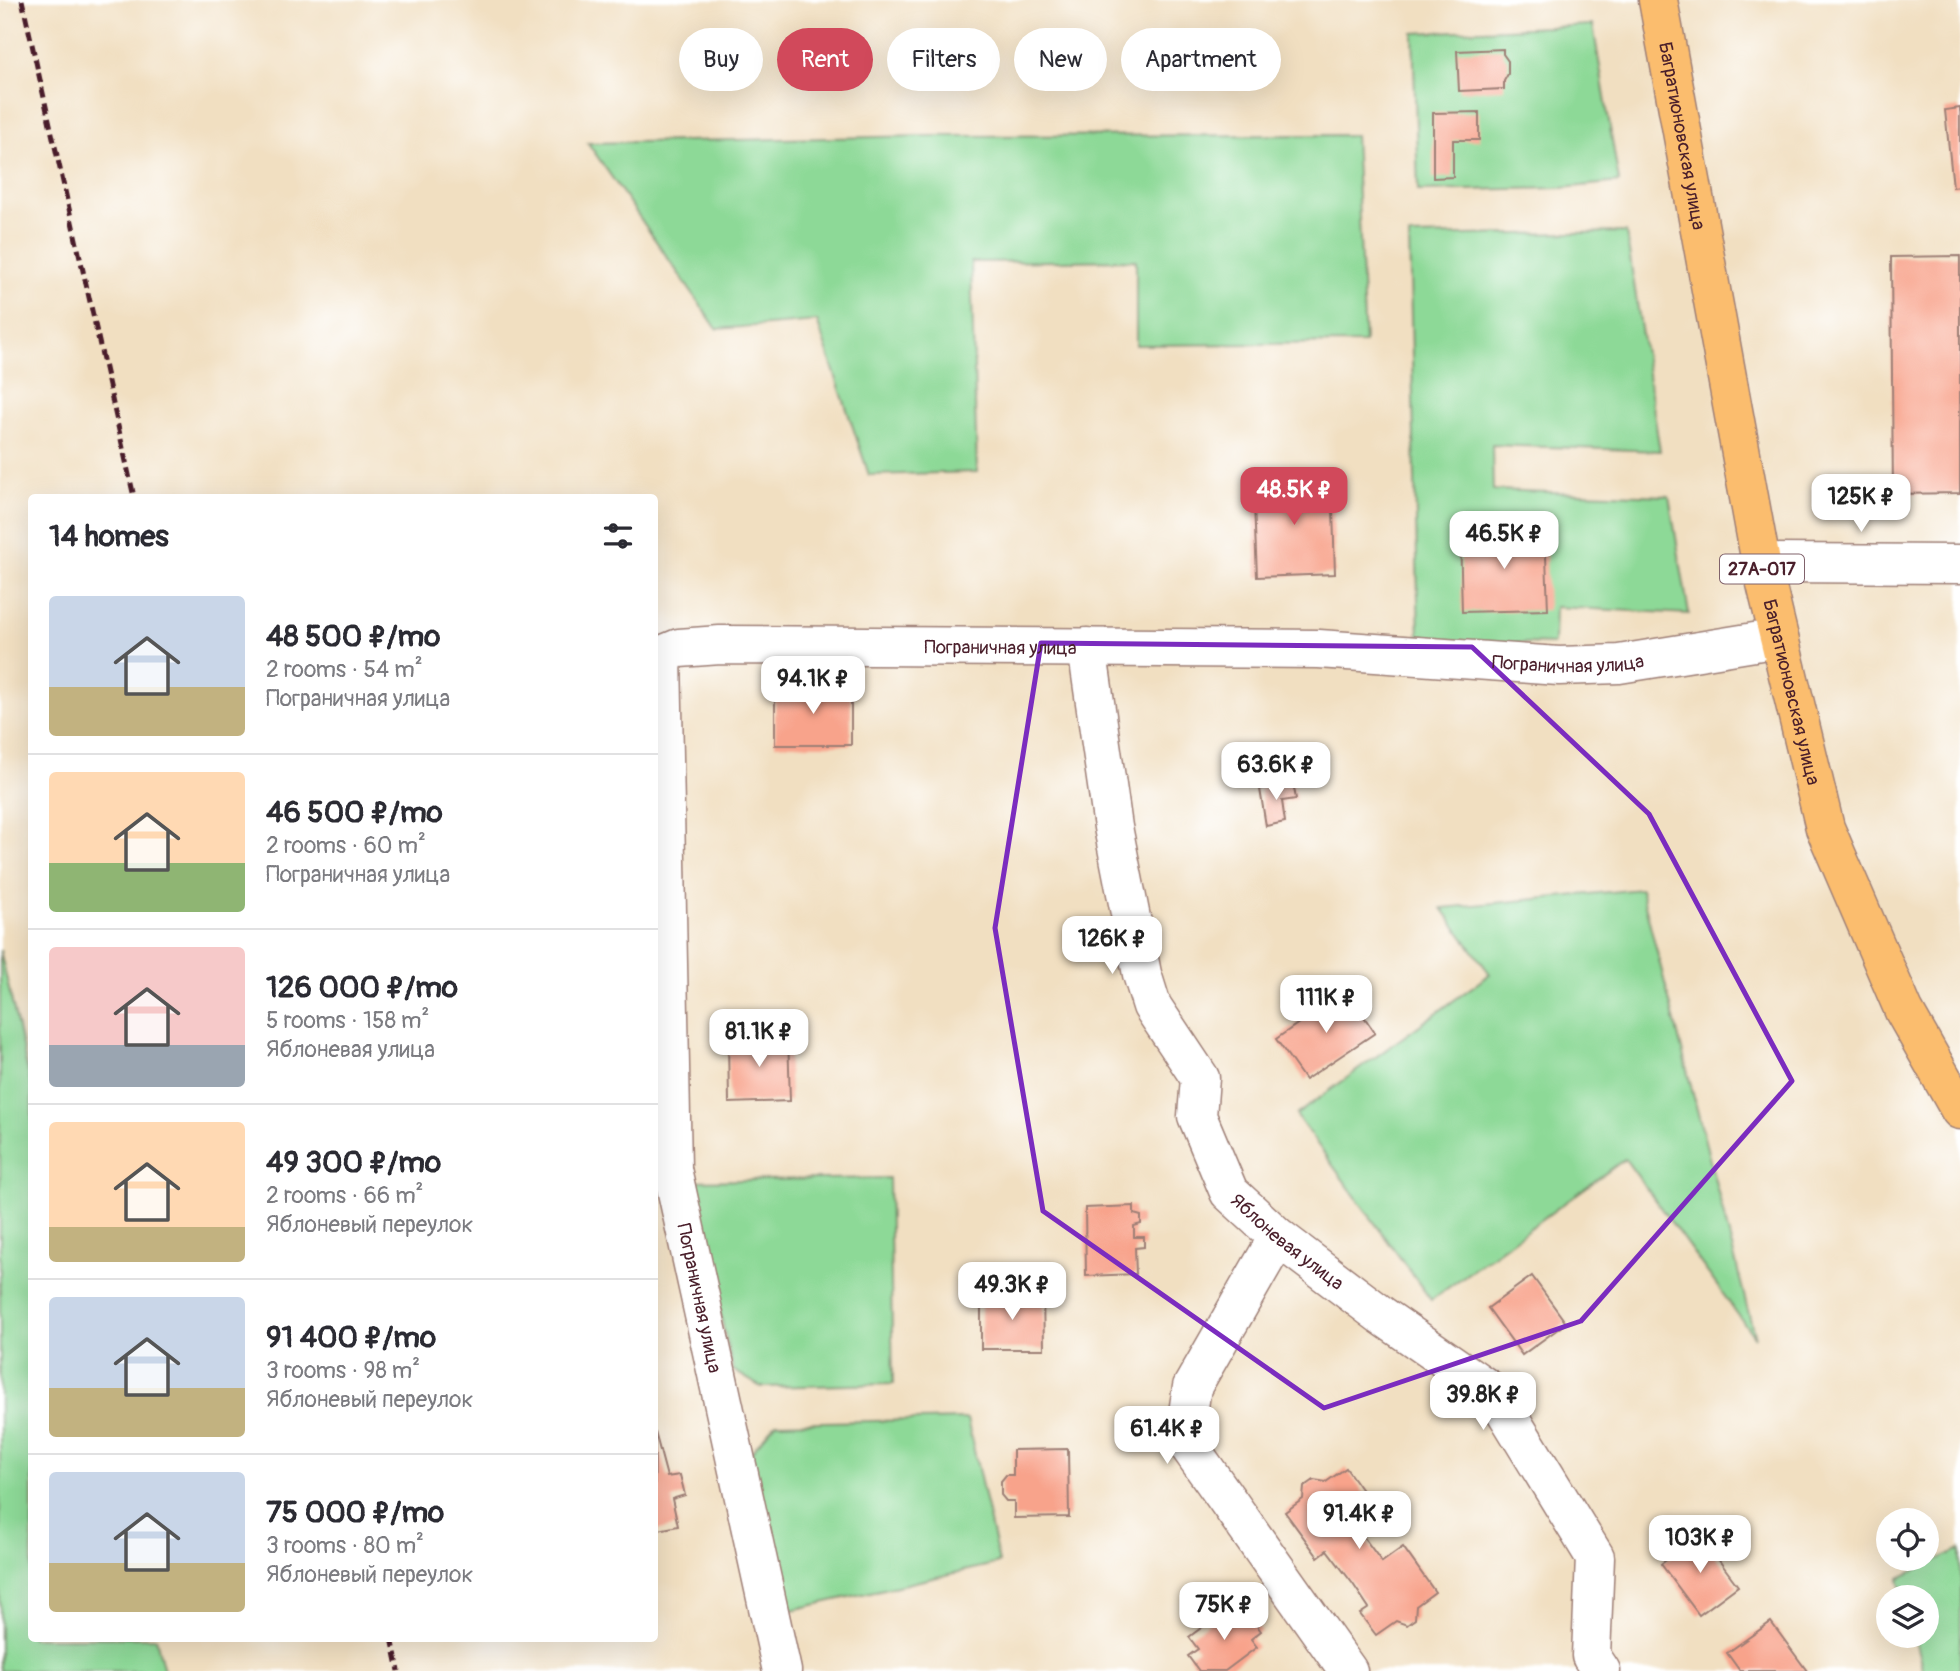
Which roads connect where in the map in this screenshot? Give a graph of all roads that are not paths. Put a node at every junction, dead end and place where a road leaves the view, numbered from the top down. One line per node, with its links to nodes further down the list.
1 (1658, 0): 2 (main road, Багратионовская улица / 27А-017)
2 (1761, 563): 3 (street); 4 (main road, Багратионовская улица / 27А-017)
3 (1960, 564)
4 (1779, 638): 5 (street, Пограничная улица); 6 (main road, Багратионовская улица / 27А-017)
5 (1087, 647): 7 (street, Яблоневая улица); 8 (street, Пограничная улица)
6 (1960, 1110)
7 (1278, 1237): 9 (street); 10 (street, Яблоневая улица)
8 (782, 1671)
9 (1348, 1671)
10 (1601, 1671)

